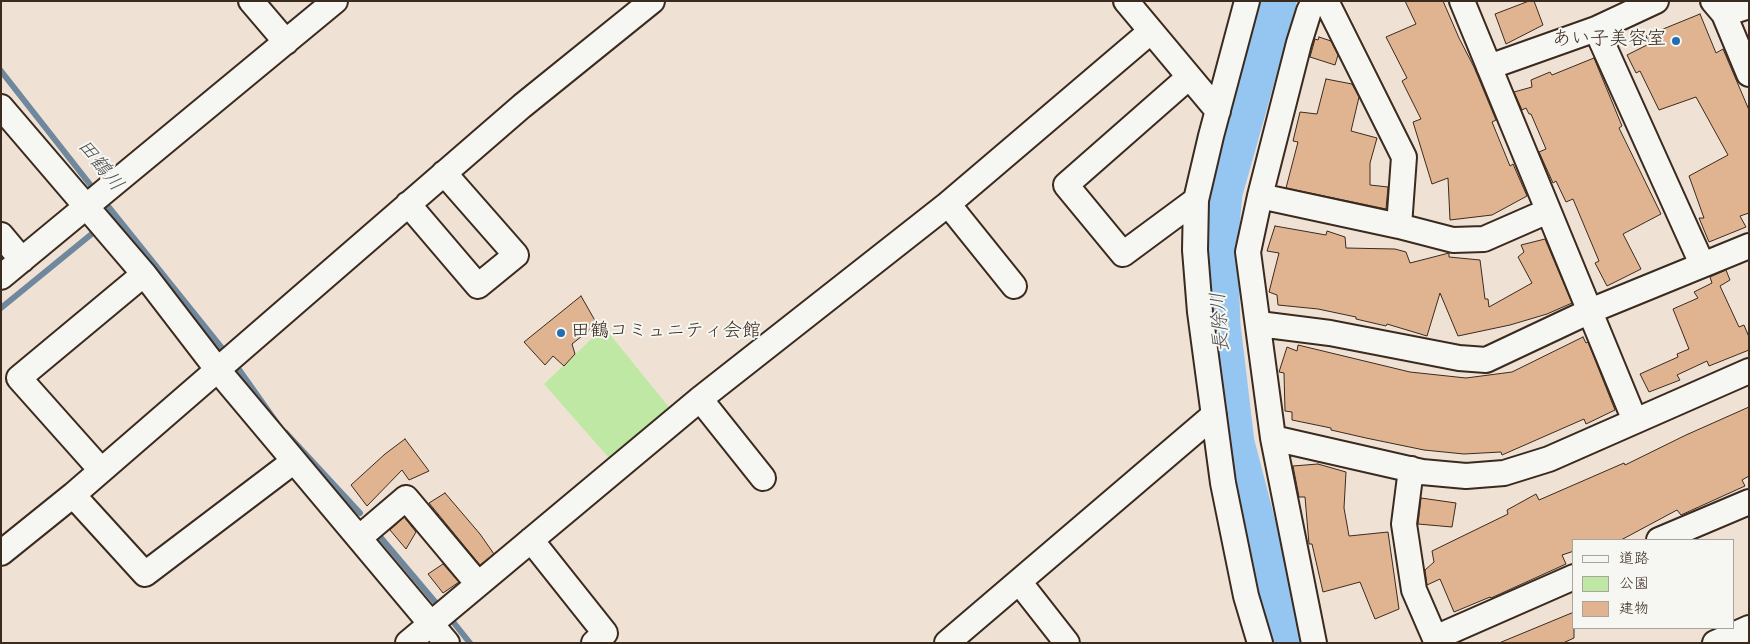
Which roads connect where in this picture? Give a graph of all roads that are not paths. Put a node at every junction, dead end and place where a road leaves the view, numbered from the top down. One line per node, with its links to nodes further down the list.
1 (251, 1): 14 (street)
2 (335, 1): 14 (street)
3 (652, 1): 21 (street)
4 (1126, 1): 13 (street)
5 (1247, 1): 19 (street)
6 (1314, 1): 22 (street)
7 (1326, 1): 28 (street)
8 (1462, 1): 15 (street)
9 (1656, 1): 12 (street)
10 (1749, 6): 11 (street)
11 (1719, 8): 16 (street)
12 (1596, 29): 15 (street); 32 (street)
13 (1150, 32): 17 (street); 26 (street)
14 (286, 42): 24 (street)
15 (1488, 68): 27 (street)
16 (1749, 74)
17 (1189, 77): 19 (street); 23 (street)
18 (1, 107): 20 (street)
19 (1218, 111): 23 (street)
20 (9, 131): 24 (street)
21 (444, 173): 25 (street); 25 (street)
22 (1260, 196): 28 (street); 37 (street)
23 (1196, 200): 41 (street)
24 (94, 202): 31 (street); 33 (street)
25 (408, 204): 38 (street)
26 (948, 204): 35 (street); 40 (street)
27 (1548, 211): 28 (street); 36 (street)
28 (1399, 226)
29 (1, 235): 31 (street)
30 (1749, 246): 32 (street)
31 (22, 260): 34 (street)
32 (1702, 264): 36 (street)
33 (144, 274): 38 (street); 45 (street)
34 (1, 277)
35 (1014, 286)
36 (1590, 311): 37 (street); 42 (street)
37 (1259, 324): 43 (street)
38 (217, 369): 44 (street); 45 (street)
39 (1749, 371): 42 (street)
40 (700, 399): 47 (street); 52 (street)
41 (1214, 415): 55 (street); 65 (street)
42 (1635, 421): 46 (street)
43 (1273, 438): 46 (street); 66 (street)
44 (294, 461): 48 (street); 50 (street)
45 (101, 470): 48 (street)
46 (1411, 470): 59 (street)
47 (763, 478)
48 (73, 495): 53 (street)
49 (1749, 502): 51 (street)
50 (359, 538): 56 (street); 57 (street)
51 (1662, 539)
52 (531, 540): 56 (street); 62 (street)
53 (1, 553)
54 (1572, 578): 59 (street)
55 (1020, 583): 63 (street); 64 (street)
56 (478, 584): 57 (street)
57 (431, 623): 60 (street); 61 (street)
58 (1749, 628): 67 (street)
59 (1436, 640)
60 (408, 643)
61 (447, 643)
62 (594, 643)
63 (948, 643)
64 (1067, 643)
65 (1260, 643)
66 (1314, 643)
67 (1715, 643)

